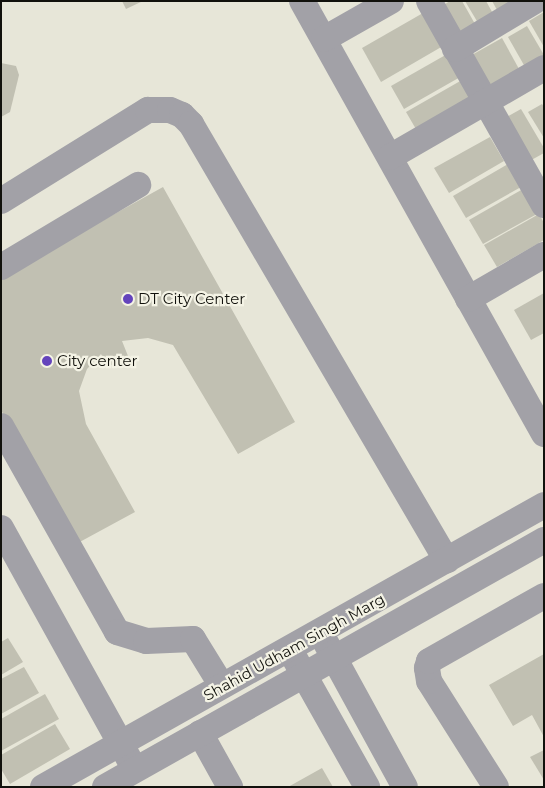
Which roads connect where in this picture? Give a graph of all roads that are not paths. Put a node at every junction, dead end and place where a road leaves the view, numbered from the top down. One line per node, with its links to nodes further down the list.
1 (302, 1): 5 (street)
2 (391, 1): 5 (street)
3 (429, 1): 6 (street)
4 (535, 1): 6 (street)
5 (324, 40): 9 (street)
6 (455, 49): 8 (street)
7 (544, 68): 8 (street)
8 (484, 102): 9 (street); 10 (street)
9 (390, 156): 16 (street)
10 (534, 166): 13 (street)
11 (138, 185): 15 (street)
12 (1, 201): 23 (street)
13 (544, 204)
14 (544, 255): 16 (street)
15 (1, 267)
16 (468, 299): 18 (street)
17 (1, 426): 29 (street)
18 (544, 434)
19 (544, 505): 23 (street, Shahid Udham Singh Marg)
20 (1, 528): 22 (street)
21 (544, 540): 27 (street, Shahid Udham Singh Marg)
22 (9, 559): 31 (street)
23 (447, 561): 25 (street, Shahid Udham Singh Marg)
24 (544, 596): 38 (street)
25 (320, 632): 26 (street, Shahid Udham Singh Marg); 27 (street)
26 (290, 648): 28 (street); 29 (street, Shahid Udham Singh Marg)
27 (334, 658): 28 (street, Shahid Udham Singh Marg); 37 (street)
28 (304, 674): 30 (street, Shahid Udham Singh Marg); 36 (street)
29 (222, 686): 31 (street, Shahid Udham Singh Marg)
30 (200, 733): 32 (street, Shahid Udham Singh Marg); 35 (street)
31 (120, 744): 32 (street); 33 (street, Shahid Udham Singh Marg)
32 (135, 770): 34 (street, Shahid Udham Singh Marg)
33 (43, 787)
34 (105, 787)
35 (230, 787)
36 (367, 787)
37 (405, 787)
38 (496, 787)

